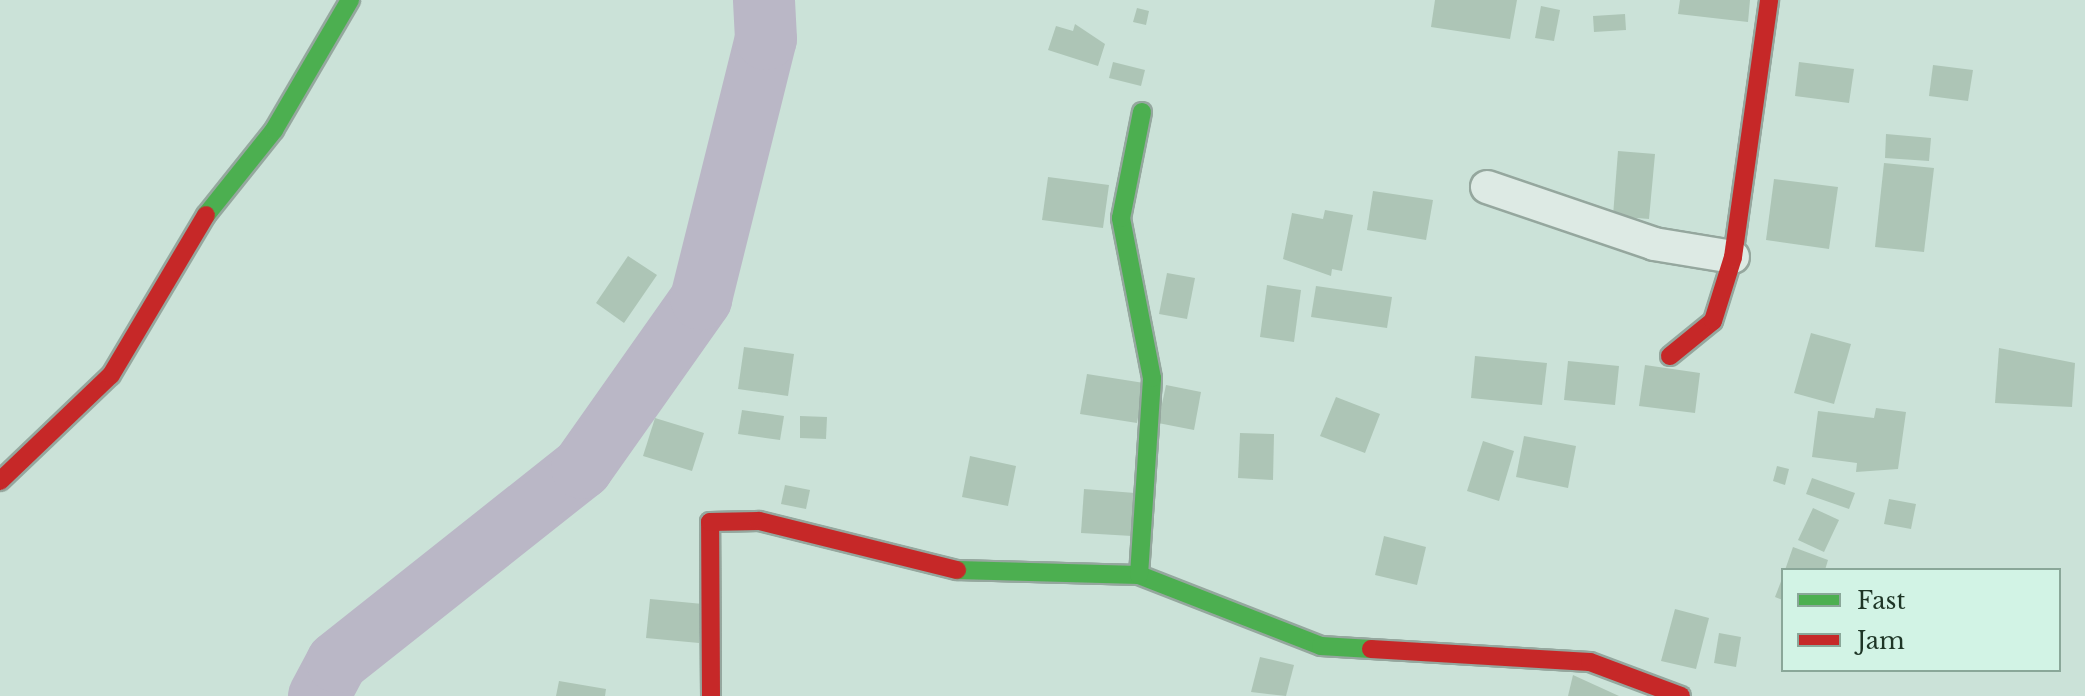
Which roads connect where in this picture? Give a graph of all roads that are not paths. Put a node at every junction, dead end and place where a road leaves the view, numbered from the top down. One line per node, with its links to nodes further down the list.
1 (350, 0): 7 (street)
2 (1769, 0): 5 (street)
3 (1142, 112): 8 (street)
4 (1487, 187): 5 (street)
5 (1733, 257): 6 (street)
6 (1670, 356)
7 (0, 481)
8 (1139, 575): 9 (street); 10 (street)
9 (711, 696)
10 (1681, 696)

